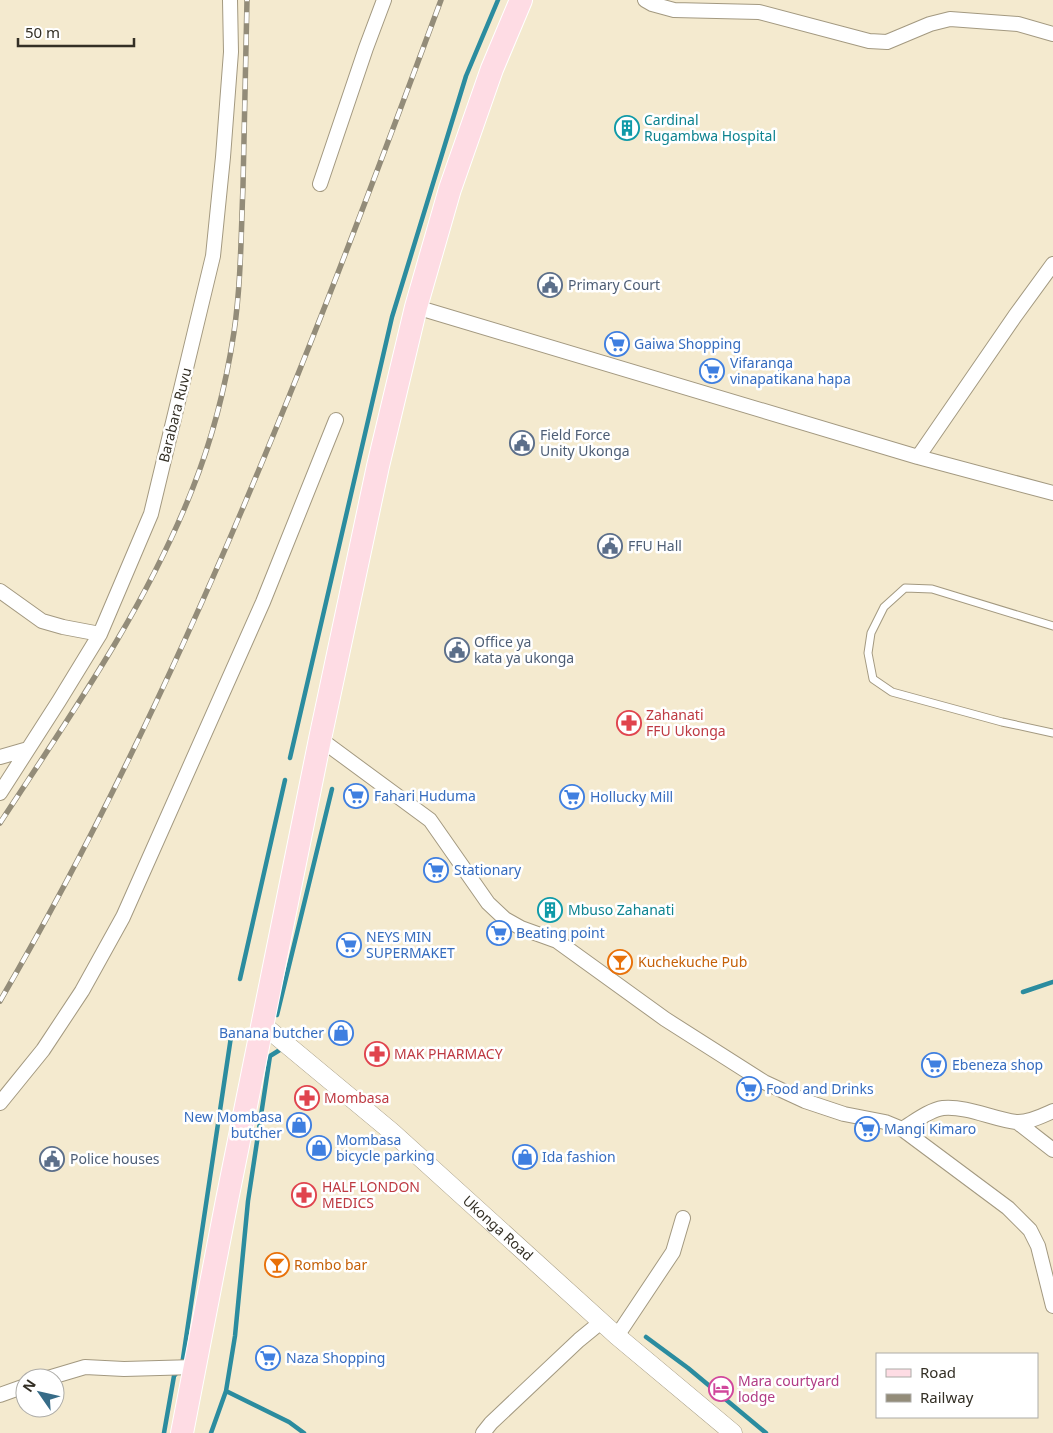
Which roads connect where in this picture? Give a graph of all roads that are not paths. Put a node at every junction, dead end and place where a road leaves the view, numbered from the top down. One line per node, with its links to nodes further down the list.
1 (230, 0): 14 (street, Barabara Ruvu)
2 (384, 0): 6 (street)
3 (522, 0): 8 (main road)
4 (645, 0): 5 (street)
5 (1053, 34)
6 (320, 184)
7 (1053, 264): 10 (street)
8 (416, 307): 10 (street); 16 (main road)
9 (336, 420): 21 (street)
10 (918, 457): 11 (street)
11 (1053, 493)
12 (0, 591): 14 (street)
13 (1053, 626): 15 (lane)
14 (100, 634): 17 (street, Barabara Ruvu)
15 (1053, 733)
16 (320, 739): 20 (main road); 24 (street)
17 (28, 749): 18 (street); 19 (street, Barabara Ruvu)
18 (0, 757)
19 (0, 793)
20 (262, 1024): 28 (street, Ukonga Road); 30 (main road)
21 (0, 1103)
22 (1053, 1111): 23 (street)
23 (1018, 1122): 24 (street); 25 (street)
24 (902, 1129): 27 (street)
25 (1053, 1150)
26 (683, 1218): 29 (street)
27 (1053, 1306)
28 (601, 1322): 29 (street, Ukonga Road); 35 (street)
29 (617, 1336): 36 (street, Ukonga Road)
30 (195, 1366): 31 (street); 34 (main road)
31 (65, 1373)
32 (15, 1390): 33 (street)
33 (0, 1395)
34 (182, 1433)
35 (483, 1433)
36 (734, 1433)

